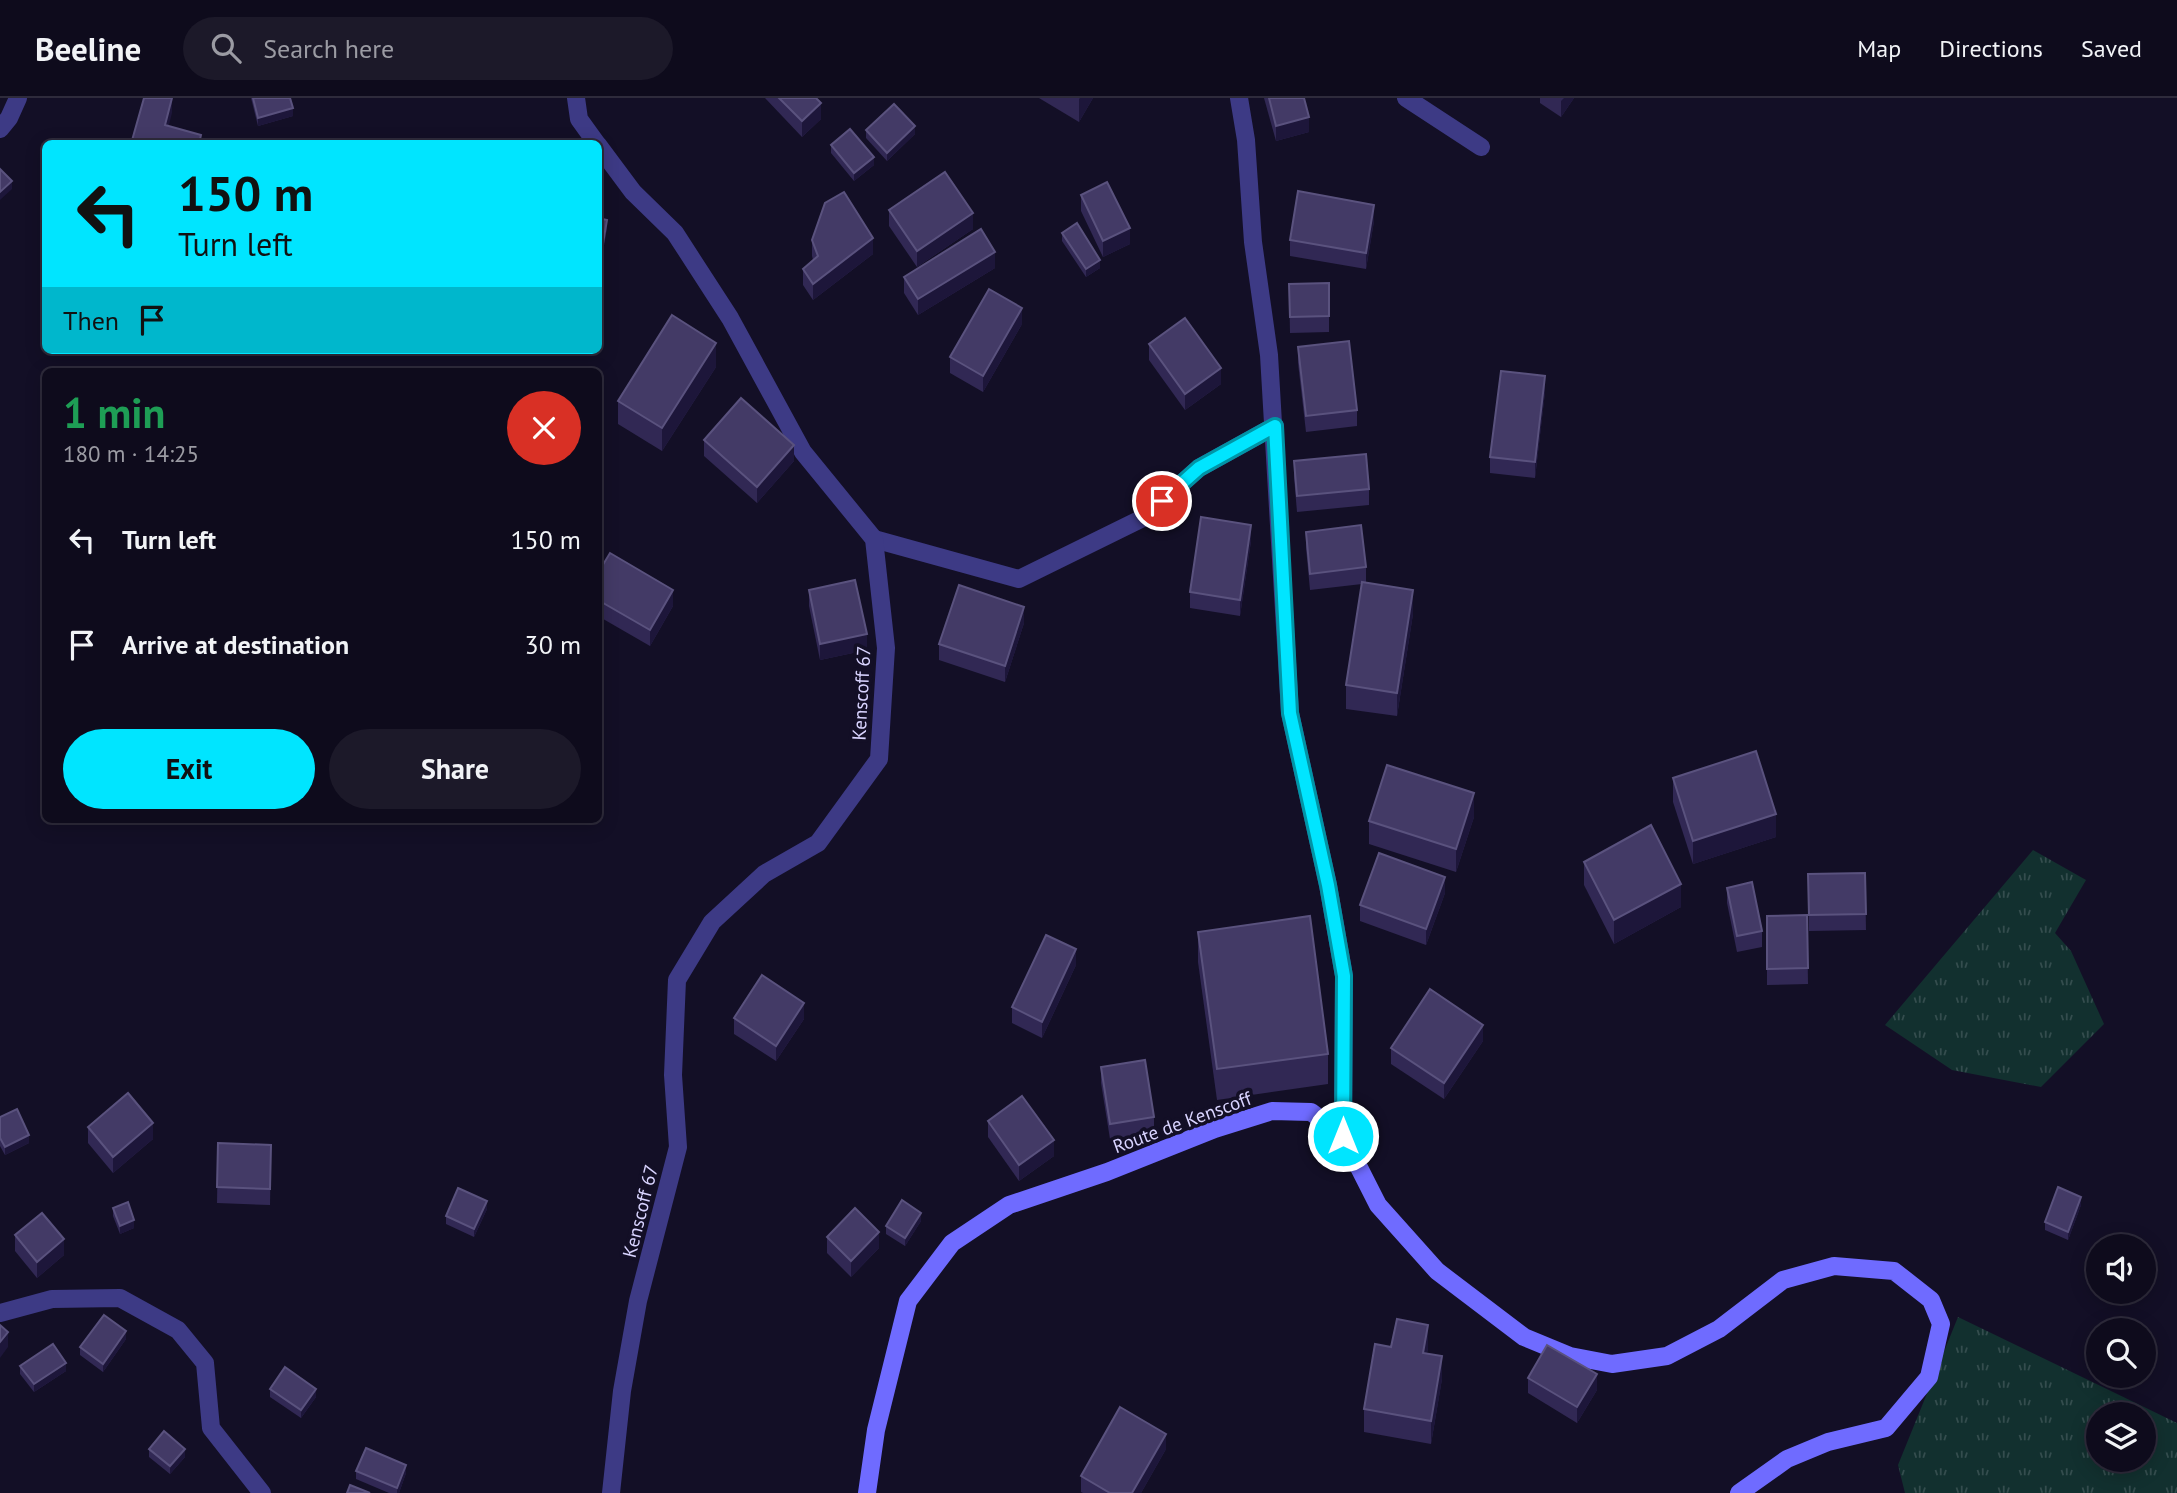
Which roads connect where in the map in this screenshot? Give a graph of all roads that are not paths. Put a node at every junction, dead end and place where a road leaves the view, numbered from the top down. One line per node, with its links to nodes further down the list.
1 (18, 98): 5 (street)
2 (576, 98): 6 (street)
3 (1239, 98): 9 (street)
4 (1406, 98): 7 (street)
5 (0, 129)
6 (595, 140)
7 (1481, 147)
8 (602, 149): 10 (street)
9 (1275, 426): 10 (street); 11 (street)
10 (874, 539): 14 (street, Kenscoff 67)
11 (1343, 1136): 15 (main road, Route de Kenscoff); 16 (main road, Route de Kenscoff)
12 (0, 1313): 13 (street)
13 (262, 1493)
14 (611, 1493)
15 (867, 1493)
16 (1739, 1493)

